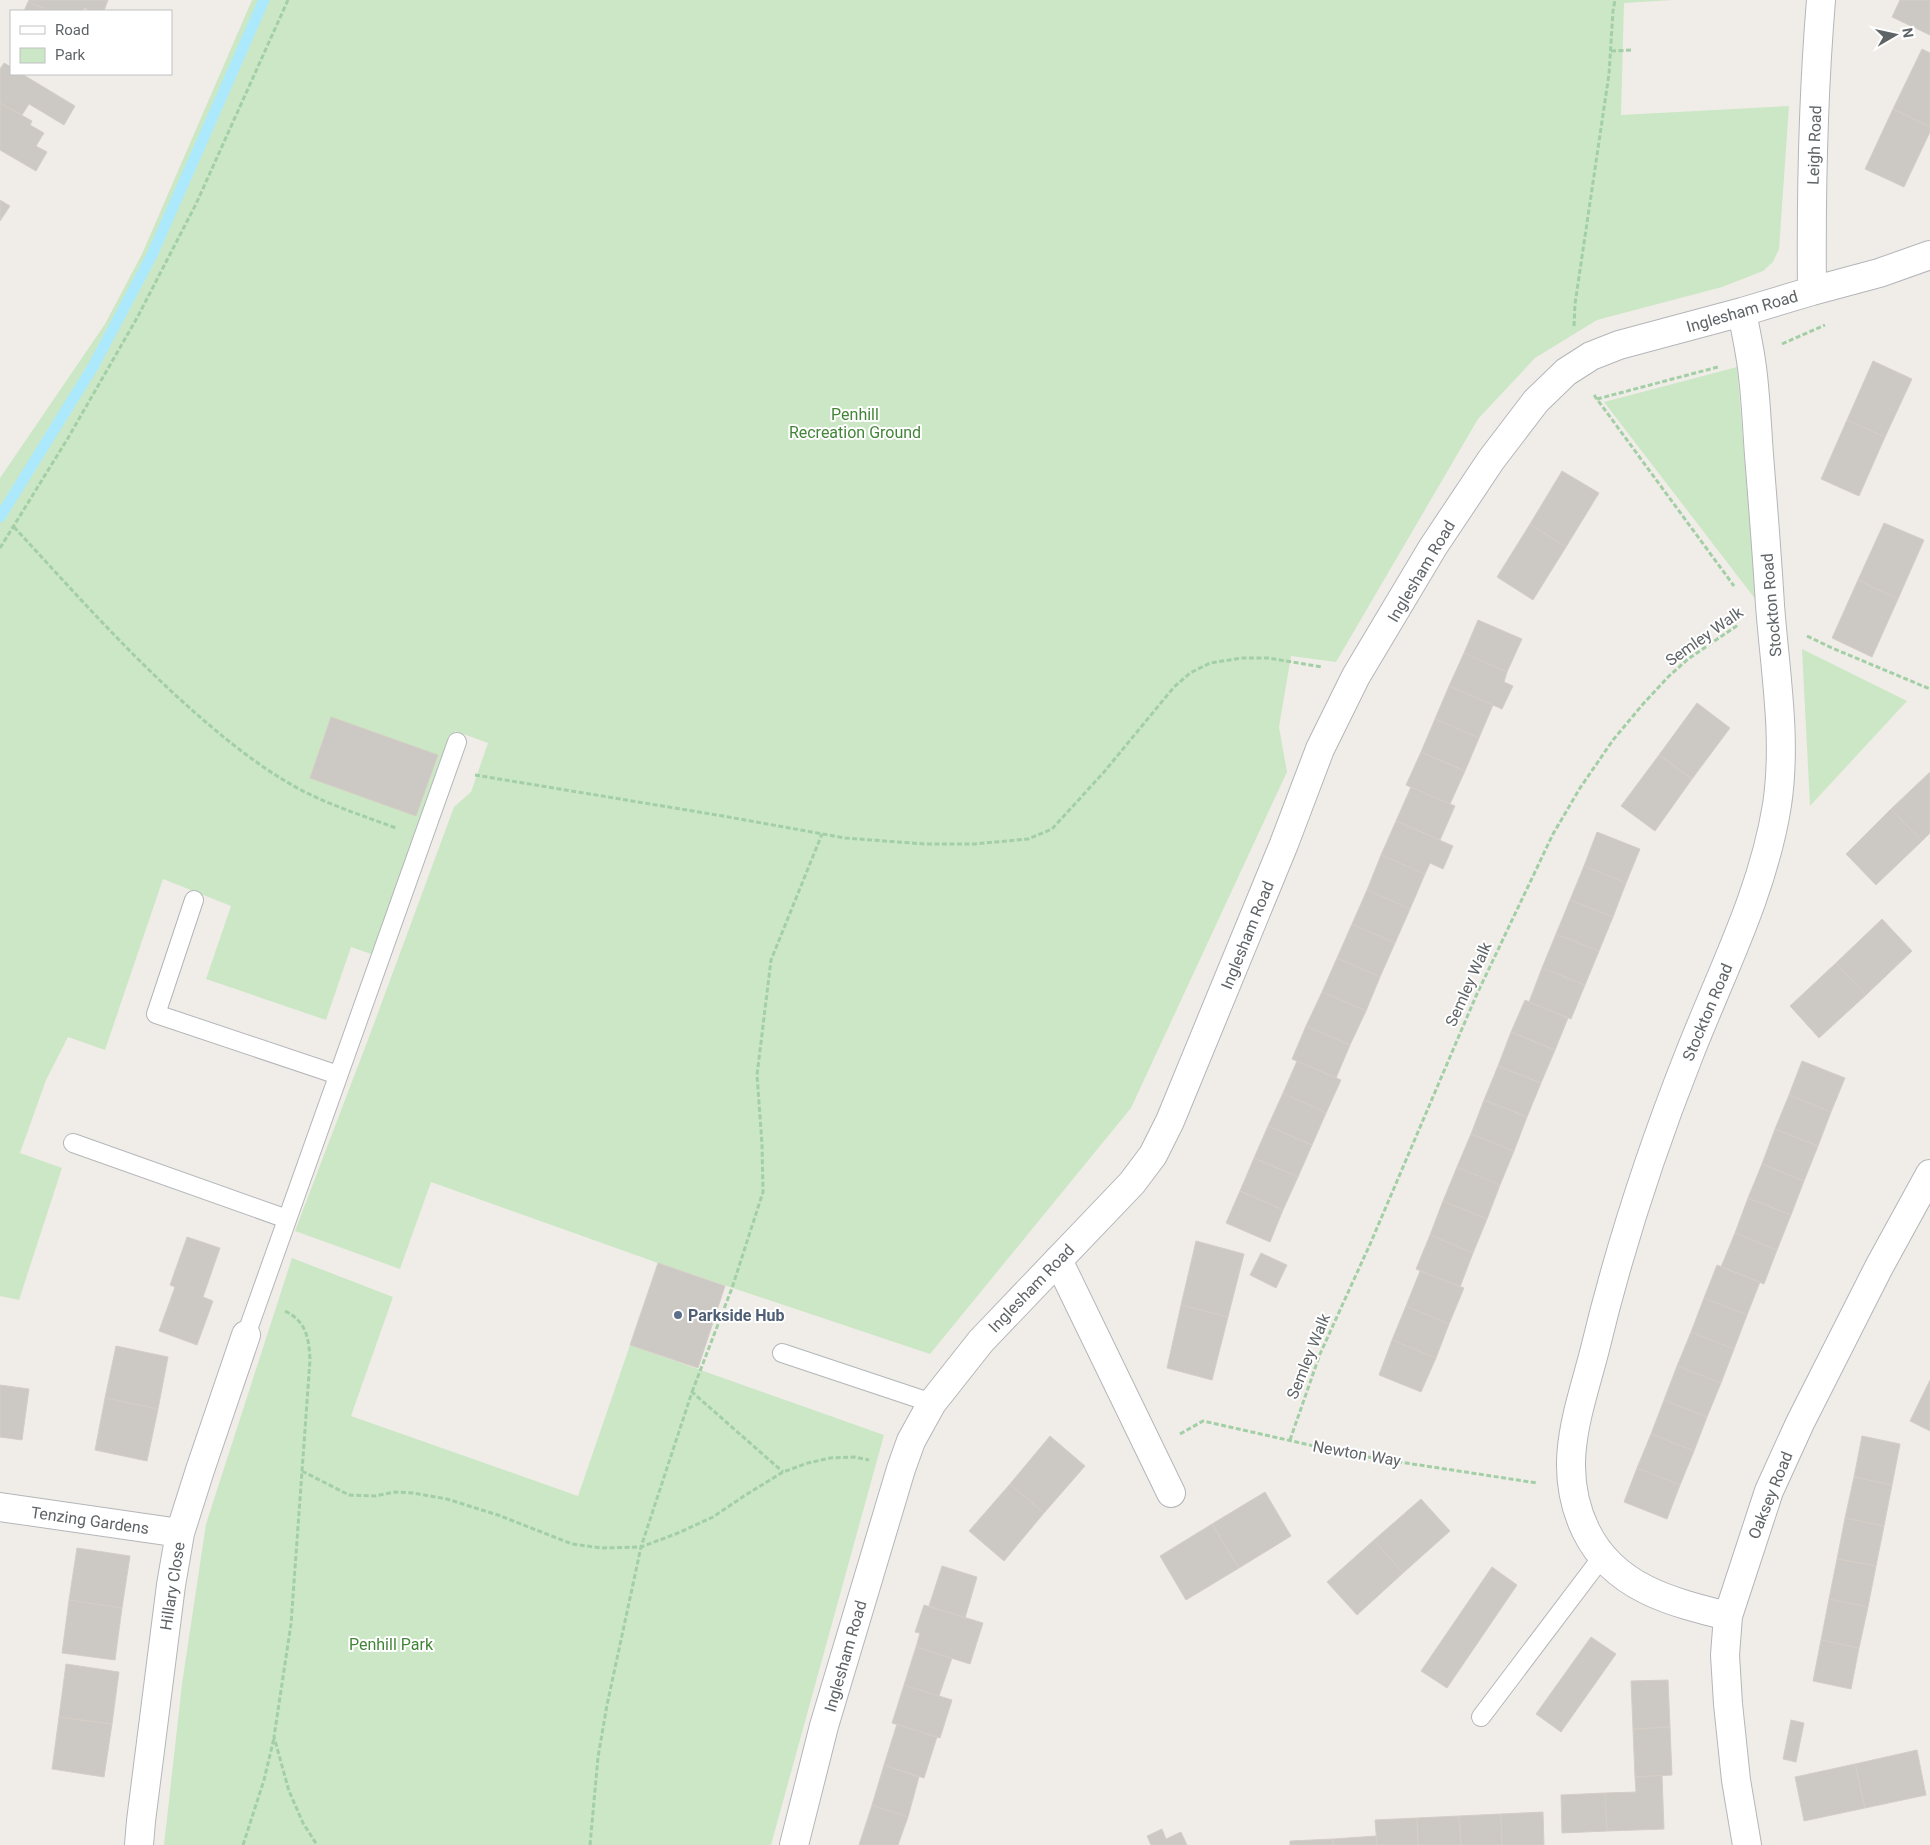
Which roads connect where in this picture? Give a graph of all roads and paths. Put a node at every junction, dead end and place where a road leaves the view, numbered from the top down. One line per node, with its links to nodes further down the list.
1 (288, 0): 10 (path)
2 (1616, 0): 5 (path)
3 (1821, 0): 7 (street, Leigh Road)
4 (1633, 50): 5 (path)
5 (1611, 51): 9 (path)
6 (1930, 255): 7 (street, Inglesham Road)
7 (1812, 290): 8 (street, Inglesham Road)
8 (1742, 312): 9 (street, Inglesham Road); 12 (street, Stockton Road)
9 (1578, 364): 12 (path); 14 (street, Inglesham Road)
10 (14, 527): 11 (path); 19 (path)
11 (0, 548)
12 (1761, 616): 31 (path, Semley Walk); 36 (street, Stockton Road)
13 (1832, 648): 15 (path)
14 (1356, 676): 18 (path); 25 (street, Inglesham Road)
15 (1930, 689)
16 (458, 742): 17 (lane)
17 (447, 771): 18 (path); 19 (lane)
18 (822, 834): 29 (path)
19 (422, 838): 21 (lane)
20 (194, 900): 21 (lane)
21 (338, 1075): 24 (lane)
22 (73, 1143): 24 (lane)
23 (1930, 1174): 42 (street, Oaksey Road)
24 (287, 1218): 26 (lane)
25 (1058, 1260): 30 (street, Inglesham Road); 32 (street)
26 (258, 1302): 27 (lane); 34 (path)
27 (246, 1335): 39 (street, Hillary Close)
28 (782, 1353): 30 (lane)
29 (692, 1392): 35 (path); 40 (path)
30 (932, 1403): 33 (street, Inglesham Road)
31 (1290, 1440): 32 (path, Newton Way); 36 (path, Newton Way)
32 (1151, 1449): 37 (street)
33 (901, 1469): 35 (path); 49 (street, Inglesham Road)
34 (302, 1471): 40 (path); 44 (path)
35 (783, 1472): 40 (path)
36 (1570, 1476): 41 (street, Stockton Road)
37 (1171, 1493)
38 (0, 1507): 39 (street, Tenzing Gardens)
39 (180, 1534): 45 (street, Hillary Close)
40 (640, 1546): 48 (path)
41 (1602, 1557): 42 (street, Stockton Road); 43 (lane)
42 (1728, 1616): 50 (street, Oaksey Road)
43 (1481, 1717)
44 (274, 1737): 46 (path); 47 (path)
45 (139, 1845)
46 (243, 1845)
47 (317, 1845)
48 (590, 1845)
49 (794, 1845)
50 (1747, 1845)

